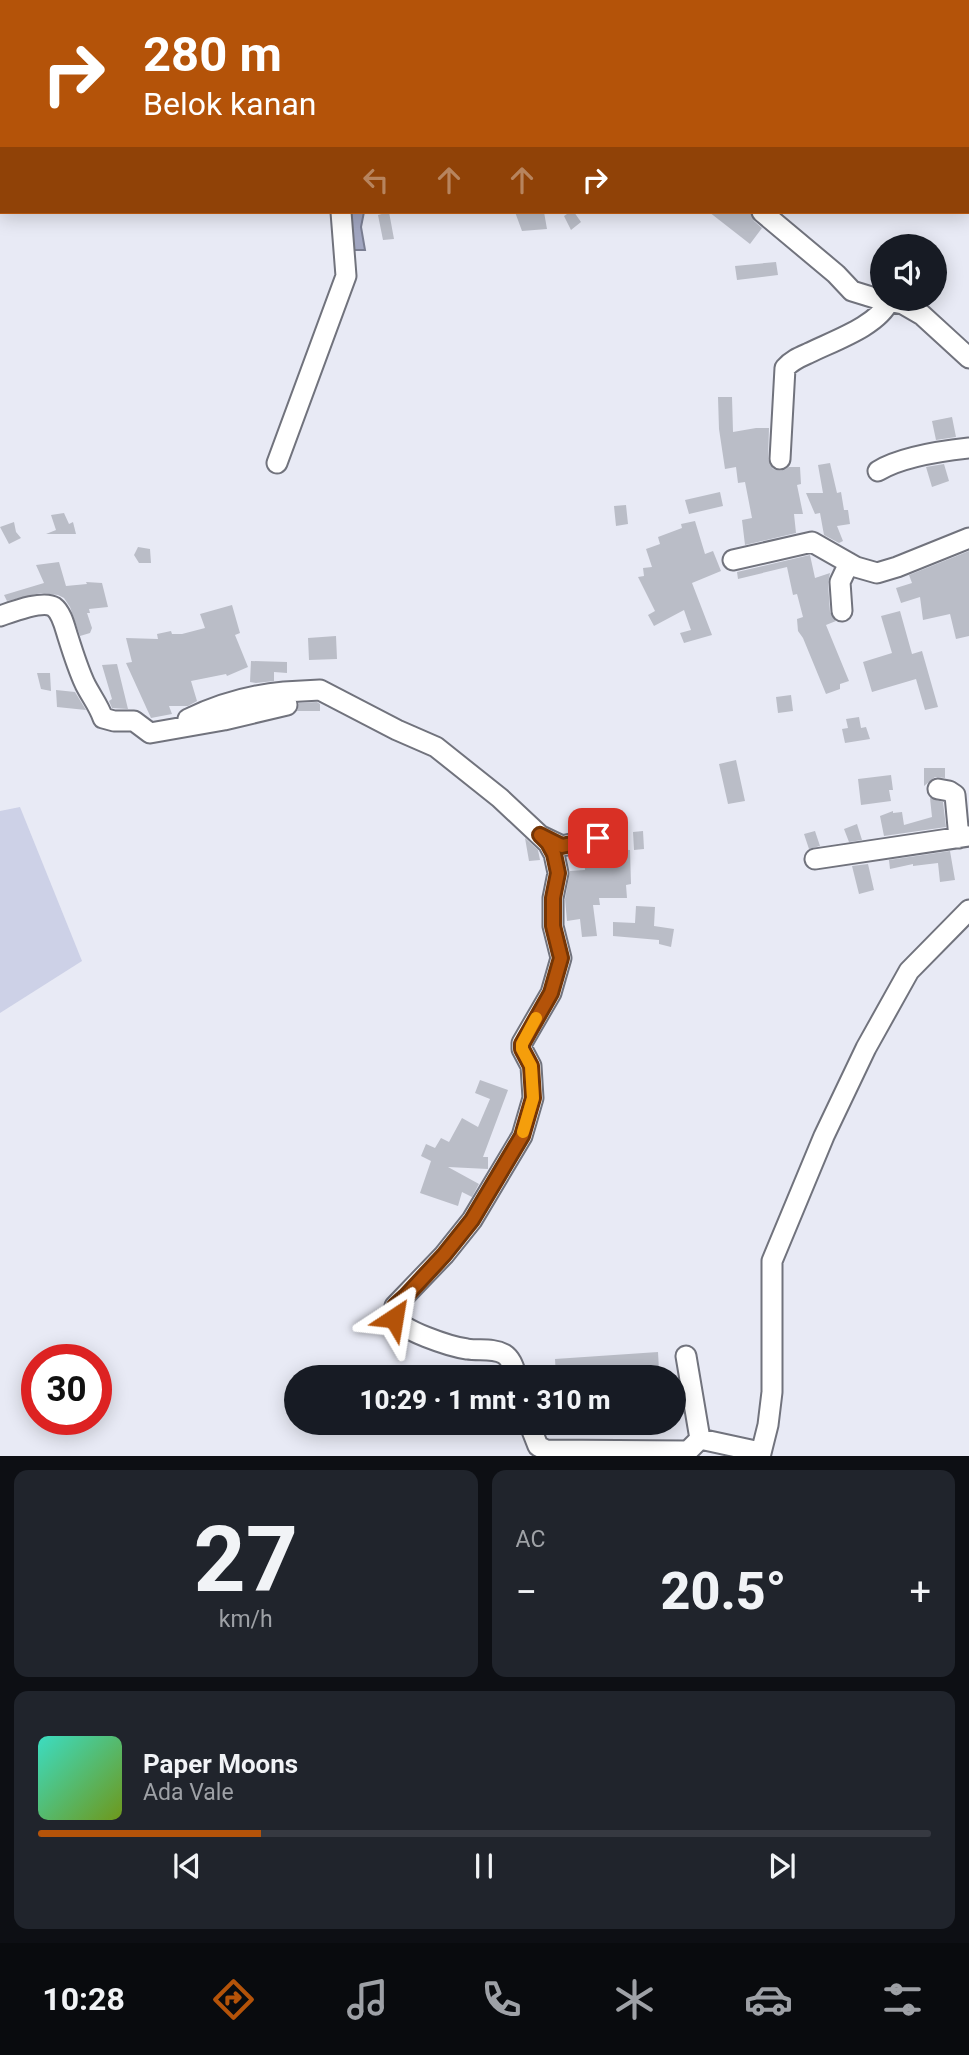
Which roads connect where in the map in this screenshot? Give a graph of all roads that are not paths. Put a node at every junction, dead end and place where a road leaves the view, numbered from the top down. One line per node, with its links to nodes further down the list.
1 (341, 214): 9 (street)
2 (764, 214): 3 (street)
3 (870, 297)
4 (882, 311): 8 (street)
5 (915, 311): 6 (street)
6 (969, 358)
7 (969, 449): 10 (street)
8 (780, 460)
9 (277, 463)
10 (878, 471)
11 (969, 538): 13 (street)
12 (733, 560): 13 (street)
13 (849, 563): 14 (street)
14 (842, 611)
15 (0, 616): 17 (street)
16 (938, 789): 18 (street)
17 (540, 835): 19 (street); 23 (street)
18 (964, 837): 20 (street)
19 (598, 838)
20 (815, 859)
21 (969, 910): 26 (street)
22 (686, 1356): 25 (street)
23 (513, 1365)
24 (534, 1435): 25 (street)
25 (700, 1439): 26 (street)
26 (760, 1454)

